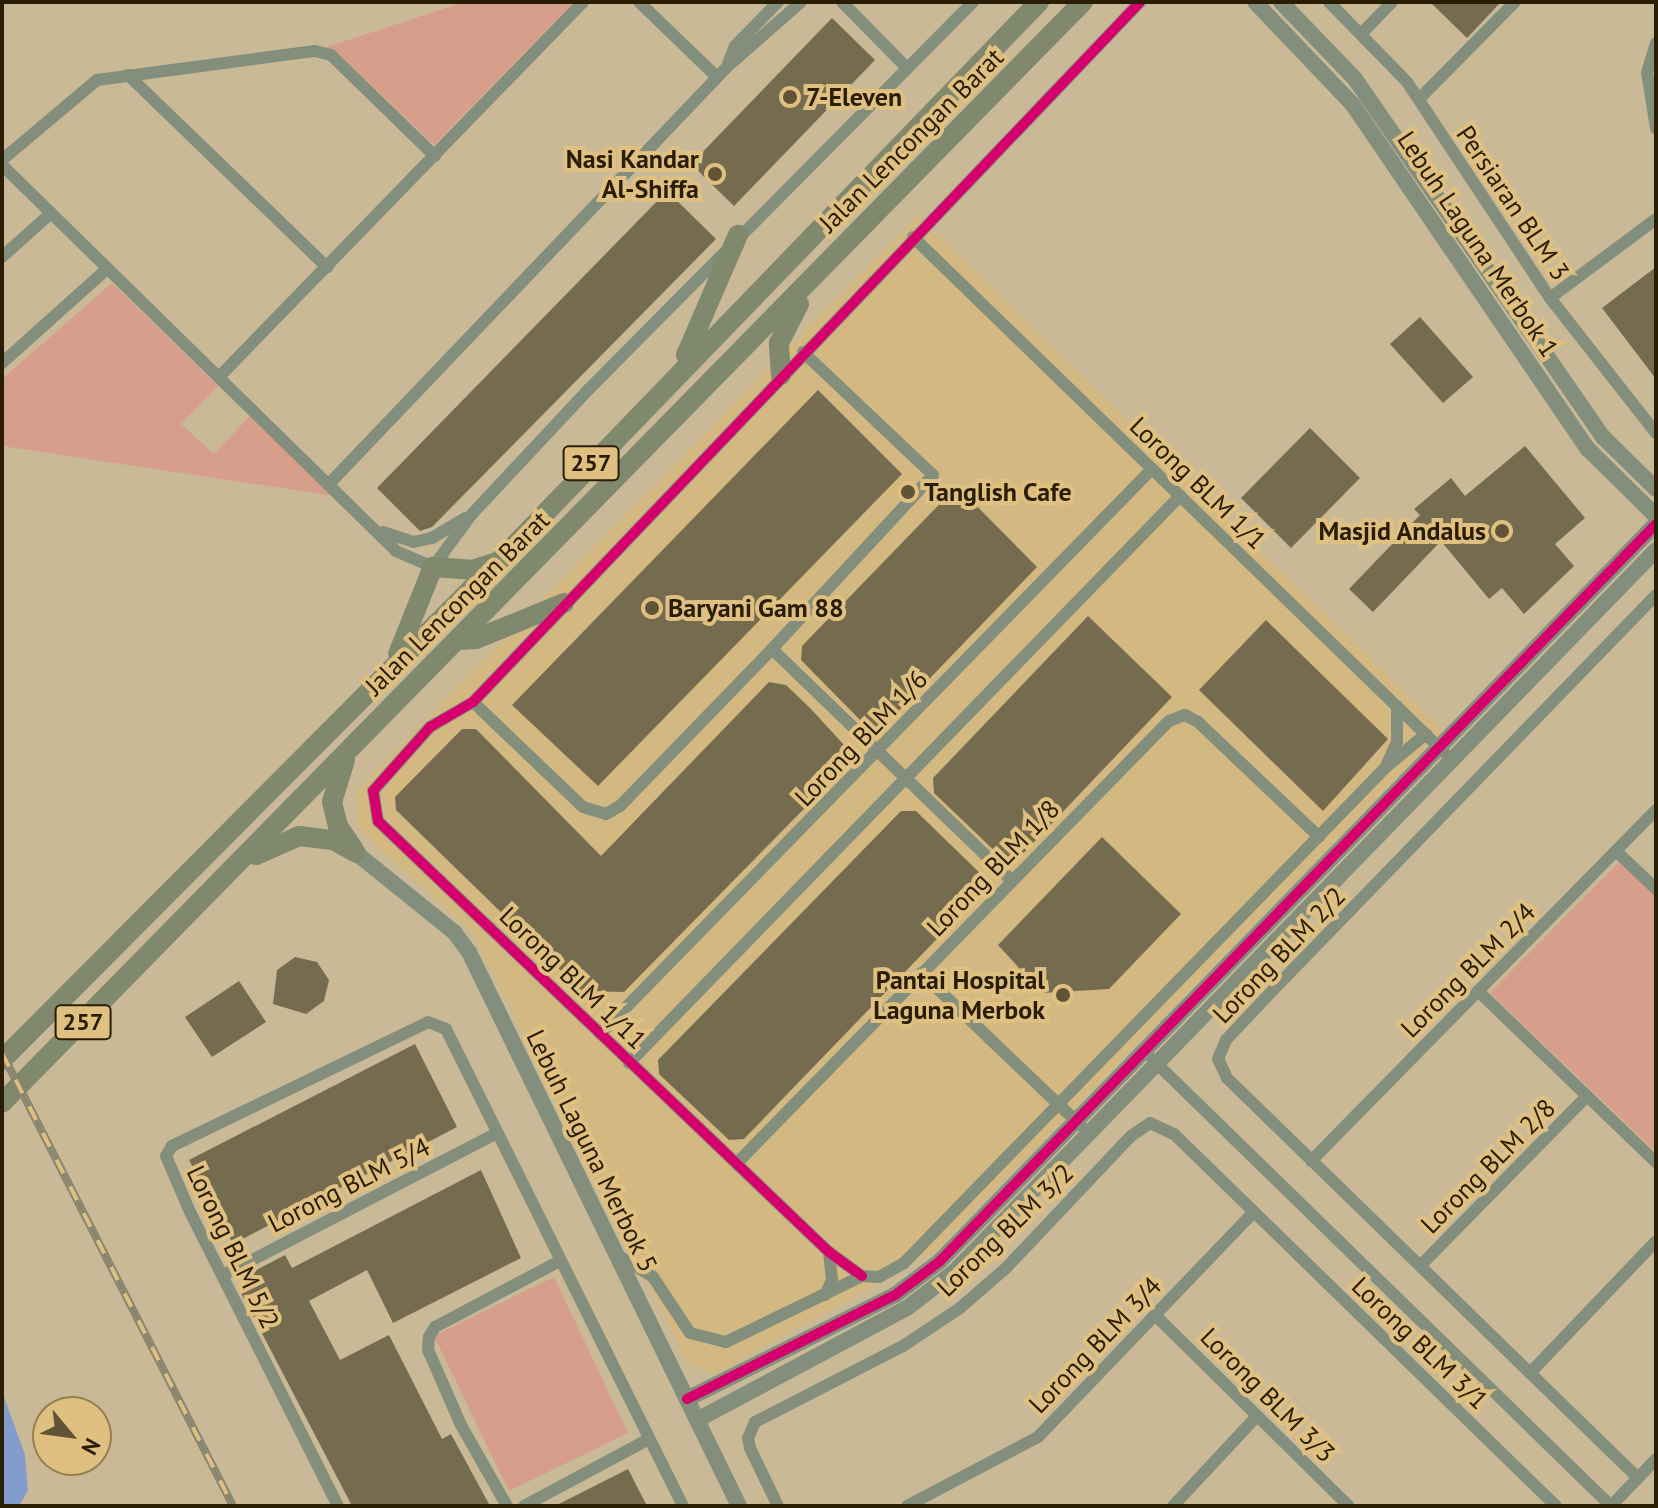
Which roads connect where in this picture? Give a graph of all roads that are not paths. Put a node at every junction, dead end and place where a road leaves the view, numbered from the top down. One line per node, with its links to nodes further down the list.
1 (583, 2): 23 (street)
2 (639, 2): 20 (street)
3 (778, 2): 17 (street)
4 (801, 2): 17 (street)
5 (842, 2): 18 (street)
6 (973, 2): 18 (street)
7 (1039, 2): 38 (highway, Jalan Lencongan Barat / 257)
8 (1083, 2): 32 (highway, Jalan Lencongan Barat / 257)
9 (1140, 2): 28 (street, Lorong BLM 1/11)
10 (1255, 2): 45 (street, Lebuh Laguna Merbok 1)
11 (1281, 2): 42 (street, Lebuh Laguna Merbok 1)
12 (1329, 2): 15 (street, Persiaran BLM 3)
13 (1392, 2): 15 (street)
14 (1515, 2): 21 (street)
15 (1362, 33): 21 (street, Persiaran BLM 3)
16 (1656, 43): 22 (street)
17 (728, 66): 20 (street)
18 (907, 68): 27 (street)
19 (128, 75): 23 (street); 24 (street); 30 (street)
20 (717, 77): 41 (street)
21 (1419, 99): 33 (street, Persiaran BLM 3)
22 (1656, 128)
23 (435, 156): 30 (street)
24 (2, 162): 25 (street)
25 (51, 213): 29 (street); 31 (street)
26 (1656, 219): 33 (street)
27 (738, 235): 38 (highway); 44 (street)
28 (913, 237): 34 (street, Lorong BLM 1/11); 40 (street, Lorong BLM 1/1)
29 (2, 257)
30 (327, 267): 37 (street)
31 (108, 268): 35 (street); 37 (street)
32 (813, 276): 36 (highway); 53 (highway, Jalan Lencongan Barat / 257)
33 (1550, 298): 39 (street, Persiaran BLM 3)
34 (803, 352): 36 (street, Lorong BLM 1/11); 54 (street)
35 (2, 363)
36 (781, 375): 52 (street, Lorong BLM 1/11)
37 (219, 377): 41 (street)
38 (668, 382): 49 (highway, Jalan Lencongan Barat / 257)
39 (1656, 433)
40 (1152, 469): 43 (street, Lorong BLM 1/1); 61 (street, Lorong BLM 1/6)
41 (329, 484): 46 (street)
42 (1656, 489)
43 (1180, 496): 57 (street, Lorong BLM 1/1); 64 (street)
44 (472, 514): 46 (street); 50 (street)
45 (1656, 516)
46 (367, 523): 50 (street)
47 (1656, 524): 59 (street)
48 (1656, 550): 62 (street)
49 (498, 562): 50 (highway); 55 (highway, Jalan Lencongan Barat / 257)
50 (433, 567): 55 (highway)
51 (1656, 595): 84 (street, Lorong BLM 2/2)
52 (564, 603): 53 (highway); 56 (street, Lorong BLM 1/11)
53 (459, 640): 60 (highway, Jalan Lencongan Barat / 257)
54 (772, 649): 56 (street); 61 (street)
55 (383, 678): 76 (highway, Jalan Lencongan Barat / 257)
56 (473, 702): 74 (street, Lorong BLM 1/11)
57 (1397, 706): 58 (street, Lorong BLM 1/1); 63 (street)
58 (1426, 734): 59 (street, Lorong BLM 1/1); 63 (street)
59 (1439, 747): 62 (street, Lorong BLM 1/1); 75 (street)
60 (350, 749): 68 (highway); 69 (highway, Jalan Lencongan Barat / 257)
61 (878, 752): 64 (street); 74 (street, Lorong BLM 1/6)
62 (1452, 759): 78 (street)
63 (1386, 767): 66 (street)
64 (905, 777): 70 (street); 77 (street)
65 (1656, 810): 67 (street, Lorong BLM 2/4)
66 (1319, 837): 70 (street, Lorong BLM 1/8); 81 (street)
67 (1616, 851): 71 (street); 73 (street, Lorong BLM 2/4)
68 (356, 853): 69 (highway); 90 (street, Lebuh Laguna Merbok 5)
69 (238, 865): 80 (highway, Jalan Lencongan Barat / 257)
70 (1011, 880): 72 (street, Lorong BLM 1/8)
71 (1656, 889)
72 (921, 973): 81 (street); 86 (street, Lorong BLM 1/8)
73 (1478, 991): 79 (street); 84 (street, Lorong BLM 2/4)
74 (600, 1034): 77 (street, Lorong BLM 1/11)
75 (1144, 1051): 78 (street); 82 (street)
76 (2, 1060)
77 (629, 1063): 86 (street, Lorong BLM 1/11)
78 (1157, 1064): 82 (street); 114 (street)
79 (1587, 1096): 85 (street); 92 (street, Lorong BLM 2/8)
80 (2, 1103)
81 (1060, 1106): 82 (street); 94 (street)
82 (1082, 1127): 98 (street); 100 (street)
83 (497, 1133): 91 (street); 93 (street, Lorong BLM 5/4); 93 (street, Lorong BLM 5/2)
84 (1311, 1161): 92 (street, Lorong BLM 2/2)
85 (1656, 1162)
86 (737, 1163): 89 (street, Lorong BLM 1/11)
87 (1254, 1212): 96 (street, Lorong BLM 3/4); 104 (street, Lorong BLM 3/1); 110 (street, Lorong BLM 3/2)
88 (1656, 1241): 97 (street)
89 (829, 1252): 94 (street, Lorong BLM 1/11); 95 (street)
90 (616, 1254): 95 (street); 98 (street, Lebuh Laguna Merbok 5)
91 (558, 1262): 101 (street); 106 (street)
92 (1420, 1266): 97 (street, Lorong BLM 2/2)
93 (223, 1275): 105 (street, Lorong BLM 5/2)
94 (862, 1276): 95 (street)
95 (824, 1296)
96 (1155, 1315): 99 (street, Lorong BLM 3/3); 111 (street, Lorong BLM 3/4)
97 (1530, 1373): 103 (street, Lorong BLM 2/2)
98 (687, 1399): 100 (street, Lebuh Laguna Merbok 5)
99 (1257, 1416): 112 (street); 113 (street, Lorong BLM 3/3)
100 (697, 1420): 109 (street, Lebuh Laguna Merbok 5)
101 (649, 1439): 107 (street); 108 (street)
102 (1656, 1459): 103 (street)
103 (1638, 1478): 114 (street)
104 (1553, 1505)
105 (338, 1506)
106 (507, 1506)
107 (524, 1506)
108 (683, 1506)
109 (739, 1506)
110 (778, 1506)
111 (907, 1506)
112 (1173, 1506)
113 (1349, 1506)
114 (1611, 1506)

